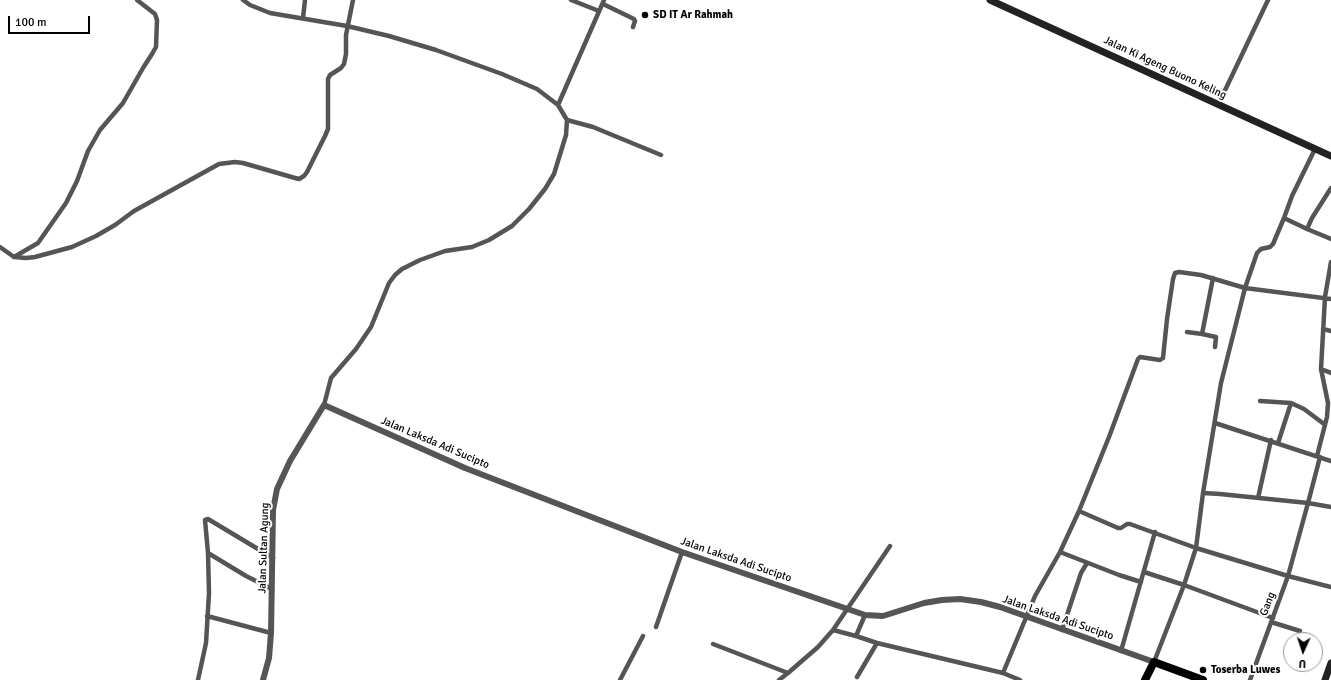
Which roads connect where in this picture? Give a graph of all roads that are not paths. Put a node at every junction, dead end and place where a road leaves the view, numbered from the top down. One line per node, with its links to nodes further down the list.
1 (137, 0): 24 (street)
2 (243, 0): 10 (street)
3 (305, 0): 10 (street)
4 (353, 0): 11 (street)
5 (571, 0): 9 (street)
6 (990, 0): 14 (main road, Jalan Ki Ageng Buono Keling)
7 (1268, 0): 14 (street)
8 (604, 2): 9 (street); 12 (street)
9 (599, 11): 13 (street)
10 (303, 18): 11 (street)
11 (347, 26): 13 (street); 24 (street)
12 (633, 27)
13 (558, 105): 15 (street)
14 (1218, 105): 16 (main road, Jalan Ki Ageng Buono Keling)
15 (567, 120): 17 (street); 39 (street)
16 (1315, 149): 18 (main road, Jalan Ki Ageng Buono Keling); 20 (street)
17 (661, 155)
18 (1331, 156)
19 (1331, 188): 21 (street)
20 (1284, 218): 21 (street); 27 (street)
21 (1307, 229): 22 (street)
22 (1331, 239)
23 (0, 247): 24 (street)
24 (14, 257)
25 (1331, 262): 28 (street, Gang)
26 (1213, 278): 27 (street); 33 (street); 50 (street)
27 (1245, 288): 28 (street); 40 (street)
28 (1325, 297): 29 (street); 30 (street, Gang)
29 (1331, 298)
30 (1323, 329): 31 (street); 35 (street, Gang)
31 (1331, 331)
32 (1187, 332): 33 (street)
33 (1202, 334): 34 (street)
34 (1215, 347)
35 (1321, 369): 36 (street); 41 (street, Gang)
36 (1331, 373)
37 (1260, 401): 38 (street)
38 (1291, 403): 41 (street); 43 (street)
39 (324, 405): 54 (street, Jalan Laksda Adi Sucipto); 57 (street, Jalan Sultan Agung)
40 (1215, 422): 42 (street); 46 (street)
41 (1324, 424): 44 (street, Gang)
42 (1271, 440): 43 (street); 47 (street)
43 (1278, 443): 44 (street)
44 (1318, 456): 45 (street); 48 (street, Gang)
45 (1331, 461)
46 (1203, 493): 47 (street); 53 (street)
47 (1258, 498): 48 (street)
48 (1308, 503): 49 (street); 60 (street, Gang)
49 (1331, 507)
50 (1079, 511): 51 (street); 55 (street)
51 (1155, 532): 53 (street); 59 (street)
52 (890, 546): 65 (street)
53 (1196, 548): 60 (street); 62 (street)
54 (682, 552): 65 (street, Jalan Laksda Adi Sucipto); 70 (street)
55 (1060, 552): 58 (street); 68 (street)
56 (208, 553): 57 (street); 64 (street); 67 (street)
57 (272, 558): 64 (street, Jalan Sultan Agung)
58 (1087, 563): 61 (street); 72 (street)
59 (1144, 572): 61 (street); 62 (street)
60 (1288, 576): 63 (street); 69 (street, Gang)
61 (1141, 582): 79 (street)
62 (1184, 585): 69 (street); 80 (street)
63 (1331, 587)
64 (272, 589): 74 (street, Jalan Sultan Agung)
65 (847, 609): 66 (street, Jalan Laksda Adi Sucipto); 71 (street)
66 (865, 615): 68 (street, Jalan Laksda Adi Sucipto); 76 (street)
67 (207, 616): 74 (street); 85 (street)
68 (1025, 617): 72 (street, Jalan Laksda Adi Sucipto); 83 (street)
69 (1272, 620): 73 (street); 92 (street, Gang)
70 (656, 627)
71 (833, 630): 76 (street); 82 (street)
72 (1062, 630): 79 (street, Jalan Laksda Adi Sucipto)
73 (1300, 631)
74 (271, 633): 86 (street, Jalan Sultan Agung)
75 (643, 636): 87 (street)
76 (856, 636): 77 (street)
77 (877, 643): 83 (street); 84 (street)
78 (713, 644): 82 (street)
79 (1121, 651): 80 (street, Jalan Laksda Adi Sucipto)
80 (1154, 662): 90 (highway); 91 (highway)
81 (1330, 668): 93 (main road)
82 (788, 673): 88 (street)
83 (1003, 673): 89 (street)
84 (857, 677)
85 (198, 680)
86 (263, 680)
87 (620, 680)
88 (779, 680)
89 (1020, 680)
90 (1145, 680)
91 (1203, 680)
92 (1250, 680)
93 (1325, 680)

